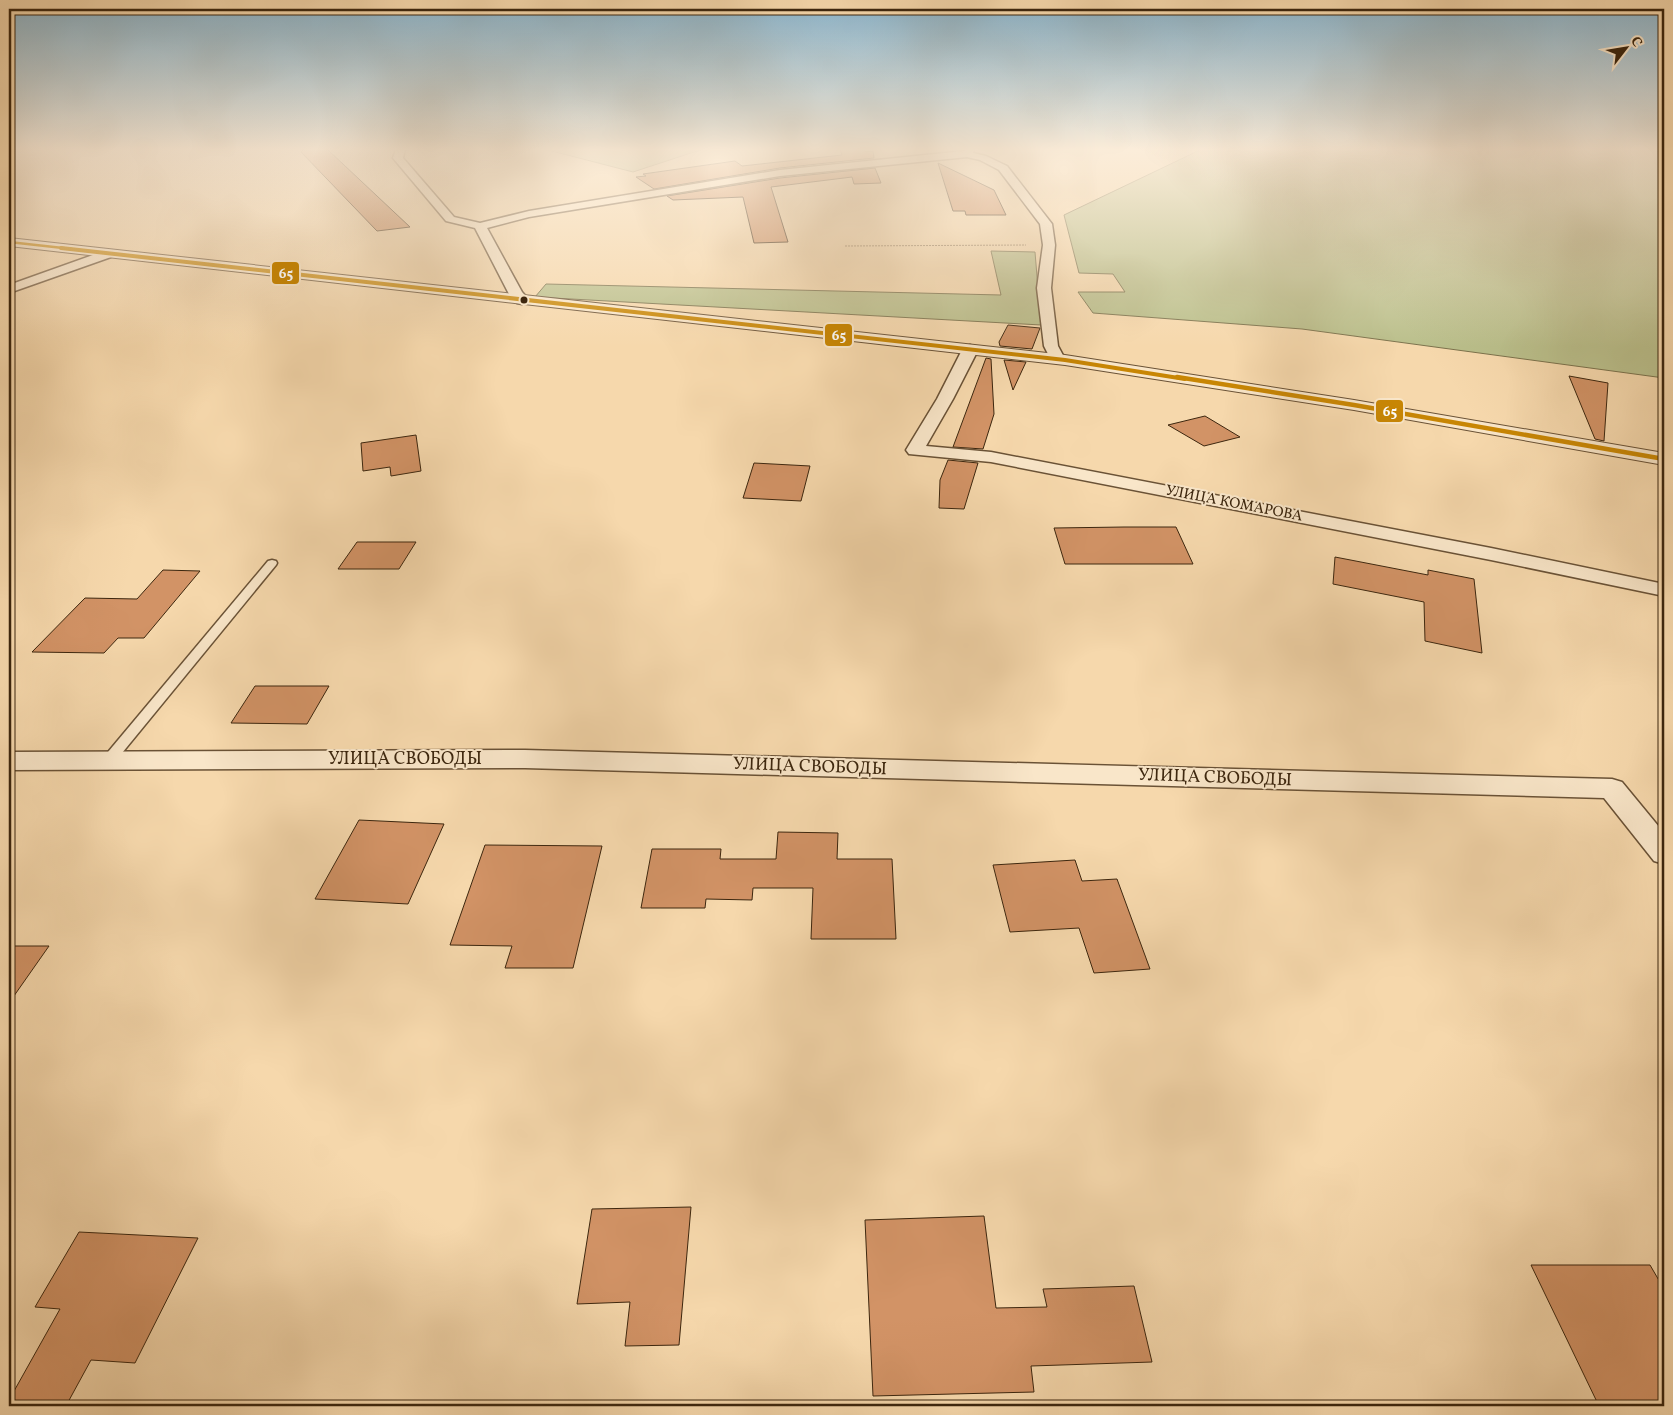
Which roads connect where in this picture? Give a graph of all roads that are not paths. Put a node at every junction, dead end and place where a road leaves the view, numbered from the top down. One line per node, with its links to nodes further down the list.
1 (447, 215): 4 (street)
2 (524, 215): 4 (street)
3 (1039, 215): 10 (street)
4 (480, 226): 8 (street)
5 (9, 242): 6 (street)
6 (107, 254): 7 (street); 8 (street)
7 (9, 289)
8 (522, 300): 9 (street)
9 (970, 350): 10 (street); 13 (street, УЛИЦА КОМАРОВА)
10 (1057, 359): 11 (street)
11 (1664, 459)
12 (272, 562): 15 (lane)
13 (1664, 590)
14 (9, 761): 15 (street, УЛИЦА СВОБОДЫ)
15 (108, 762): 16 (street, УЛИЦА СВОБОДЫ)
16 (1664, 853)

